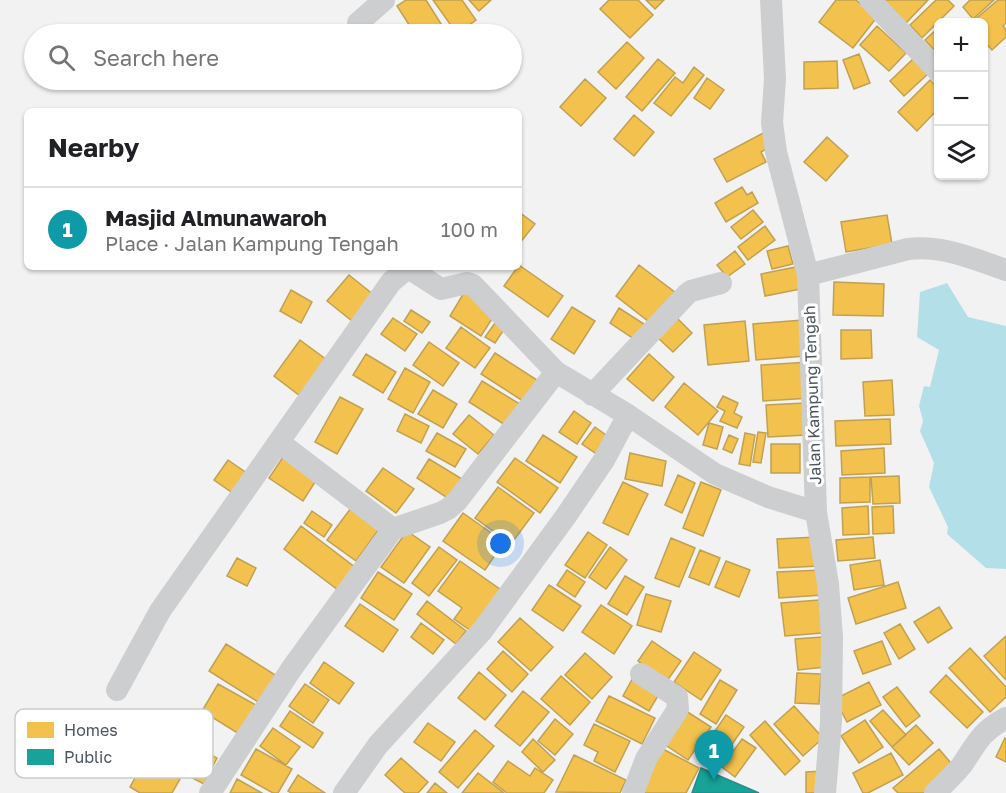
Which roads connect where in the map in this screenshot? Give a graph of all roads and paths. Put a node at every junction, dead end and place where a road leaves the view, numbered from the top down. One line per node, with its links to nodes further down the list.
1 (384, 0): 4 (street)
2 (771, 0): 9 (street, Jalan Kampung Tengah)
3 (870, 0): 5 (street)
4 (358, 23)
5 (934, 66)
6 (407, 270): 14 (street)
7 (412, 270): 11 (street)
8 (1006, 270): 9 (street)
9 (808, 275): 15 (street, Jalan Kampung Tengah)
10 (721, 283): 12 (street)
11 (556, 372): 12 (street); 16 (street)
12 (592, 395): 13 (street)
13 (628, 415): 15 (street); 22 (street)
14 (280, 443): 16 (street); 18 (street)
15 (816, 512): 24 (street, Jalan Kampung Tengah)
16 (393, 528): 21 (street)
17 (641, 674): 23 (street)
18 (117, 690)
19 (1006, 718): 20 (street)
20 (961, 767): 25 (street); 26 (street)
21 (210, 793)
22 (344, 793)
23 (633, 793)
24 (825, 793)
25 (935, 793)
26 (963, 793)

